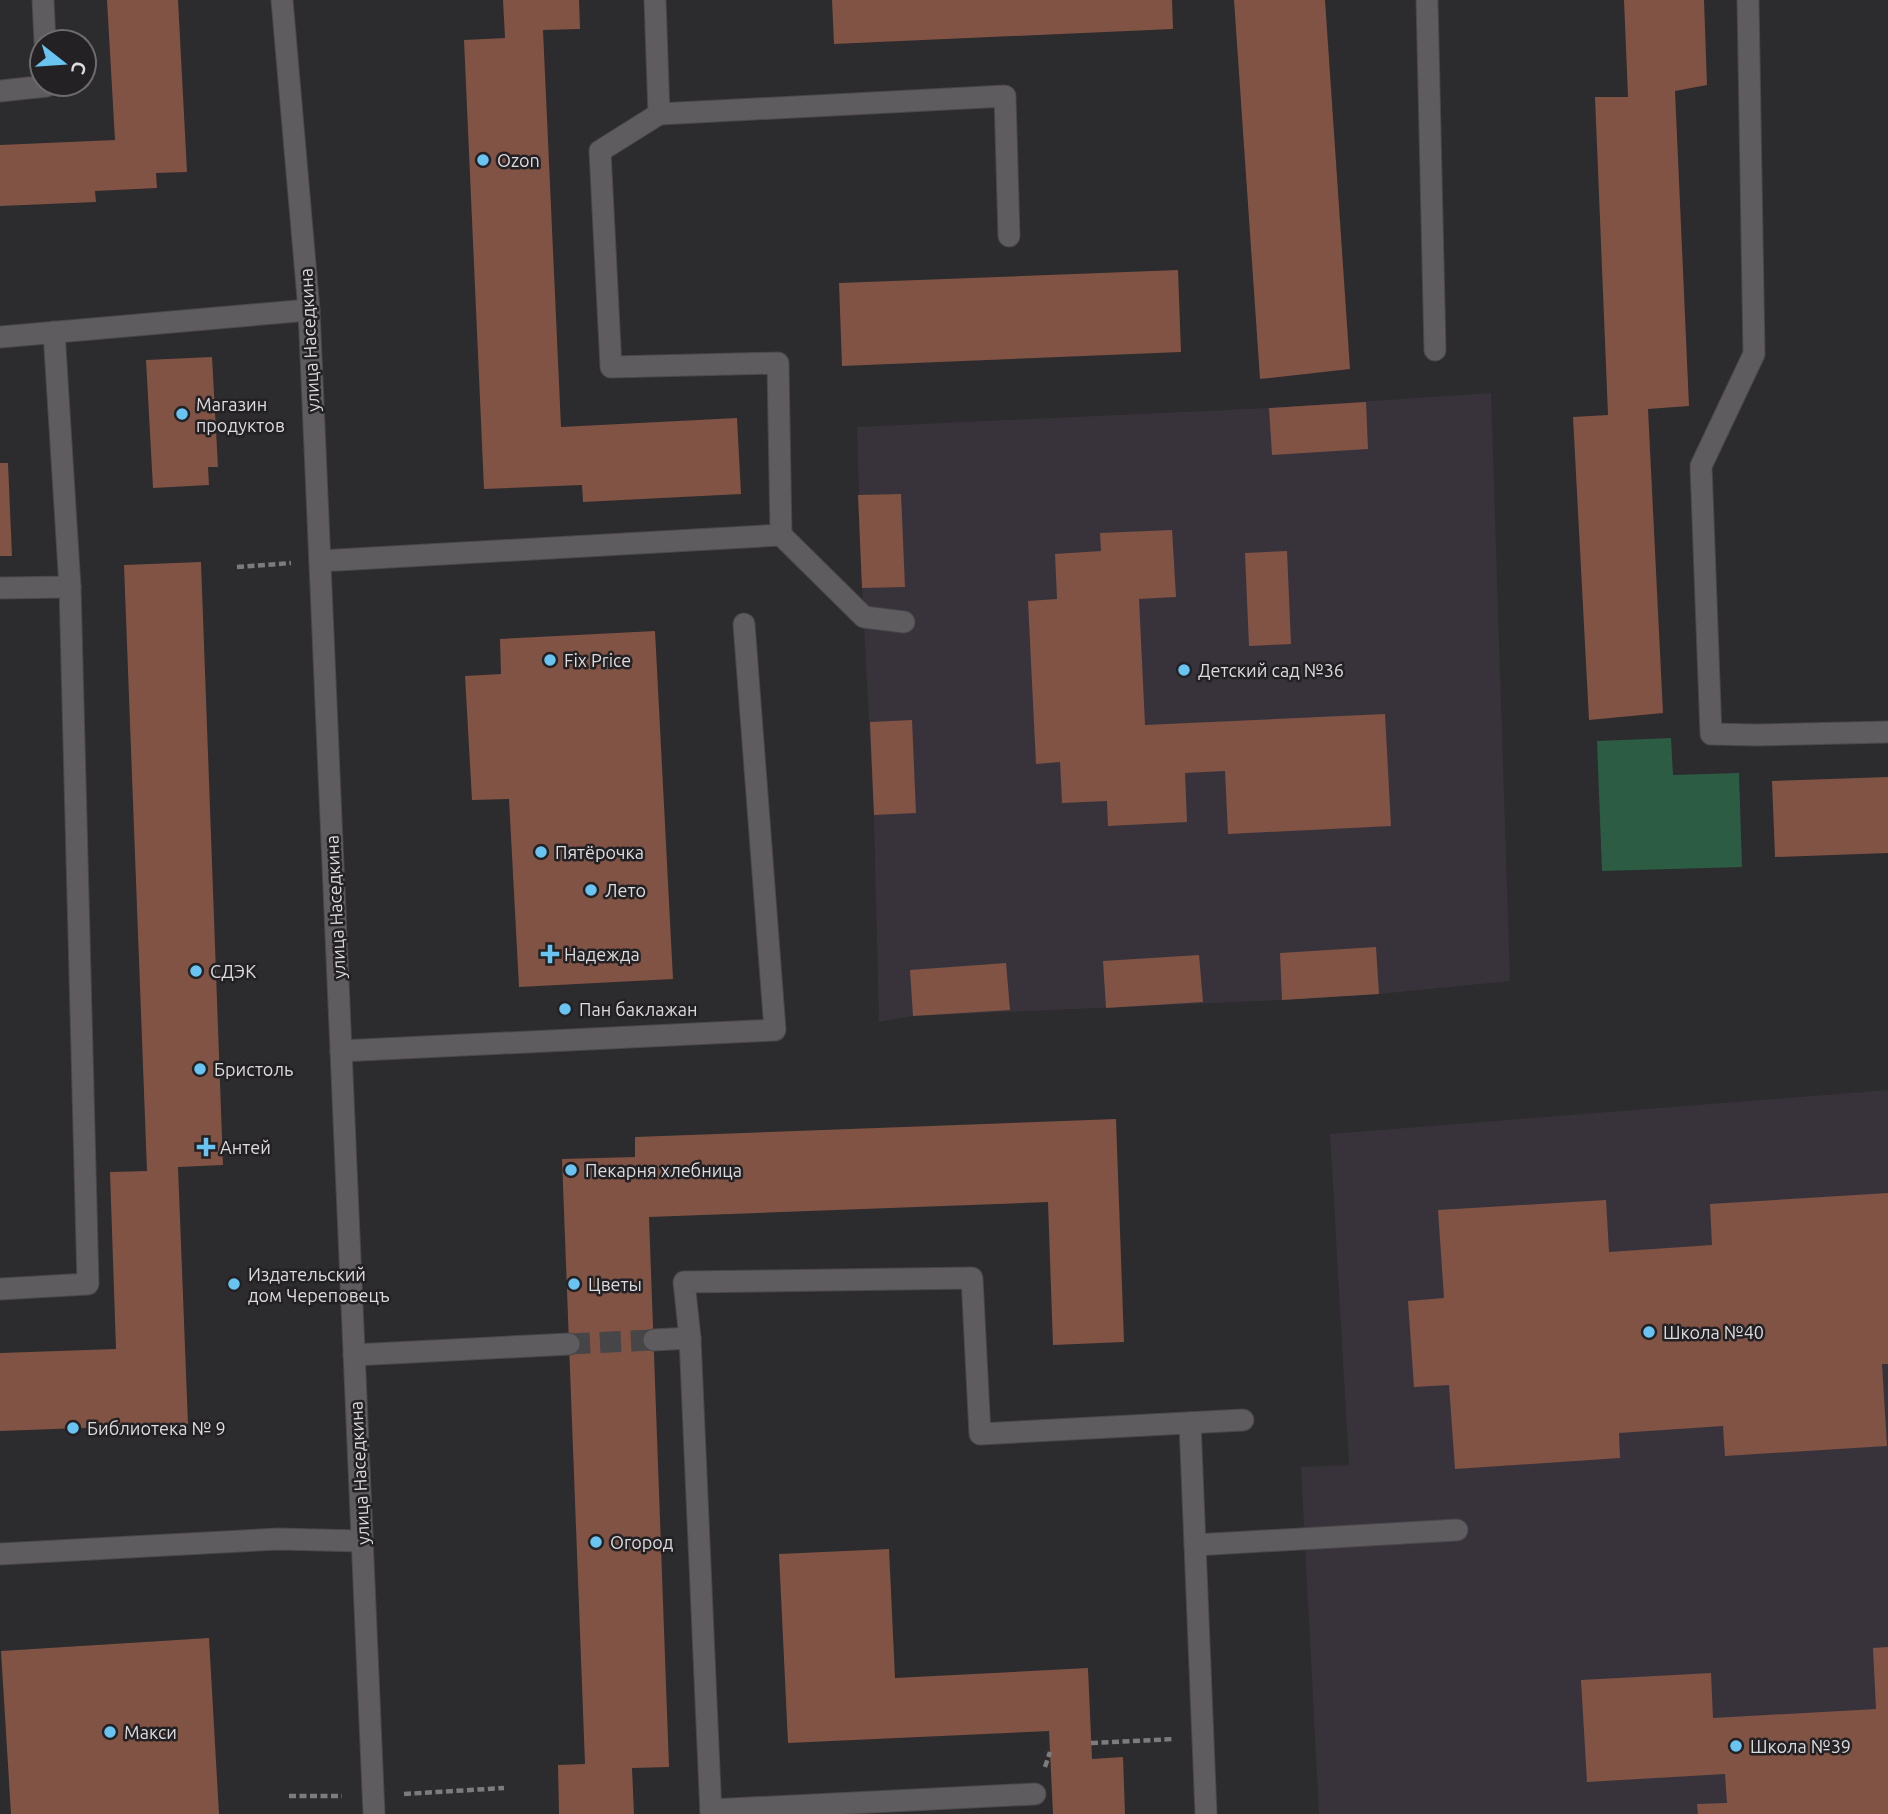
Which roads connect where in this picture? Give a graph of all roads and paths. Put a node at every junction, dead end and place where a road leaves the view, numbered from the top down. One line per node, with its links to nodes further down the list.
1 (43, 0): 6 (street)
2 (282, 0): 11 (street, улица Наседкина)
3 (655, 0): 9 (street)
4 (1427, 0): 14 (street)
5 (1748, 0): 22 (street)
6 (44, 28)
7 (28, 88): 8 (street)
8 (0, 90)
9 (659, 114): 10 (street); 15 (street)
10 (1009, 236)
11 (309, 310): 12 (street); 16 (street, улица Наседкина)
12 (54, 332): 13 (street); 19 (street)
13 (0, 337)
14 (1435, 350)
15 (781, 535): 16 (street); 20 (street)
16 (320, 561): 17 (path); 23 (street, улица Наседкина)
17 (237, 567)
18 (0, 587): 19 (street)
19 (70, 587): 24 (street)
20 (904, 622)
21 (744, 624): 23 (street)
22 (1888, 732)
23 (341, 1051): 28 (street, улица Наседкина)
24 (0, 1289)
25 (690, 1338): 26 (street); 30 (street); 38 (street)
26 (654, 1340)
27 (569, 1344): 28 (street)
28 (354, 1355): 32 (street, улица Наседкина)
29 (1243, 1420): 30 (street)
30 (1190, 1423): 33 (street)
31 (1457, 1530): 33 (street)
32 (362, 1541): 34 (street); 39 (street, улица Наседкина)
33 (1195, 1545): 35 (street)
34 (0, 1554)
35 (1203, 1738): 36 (path); 40 (street)
36 (1091, 1743)
37 (1035, 1794): 38 (street)
38 (711, 1812)
39 (374, 1814)
40 (1206, 1814)

